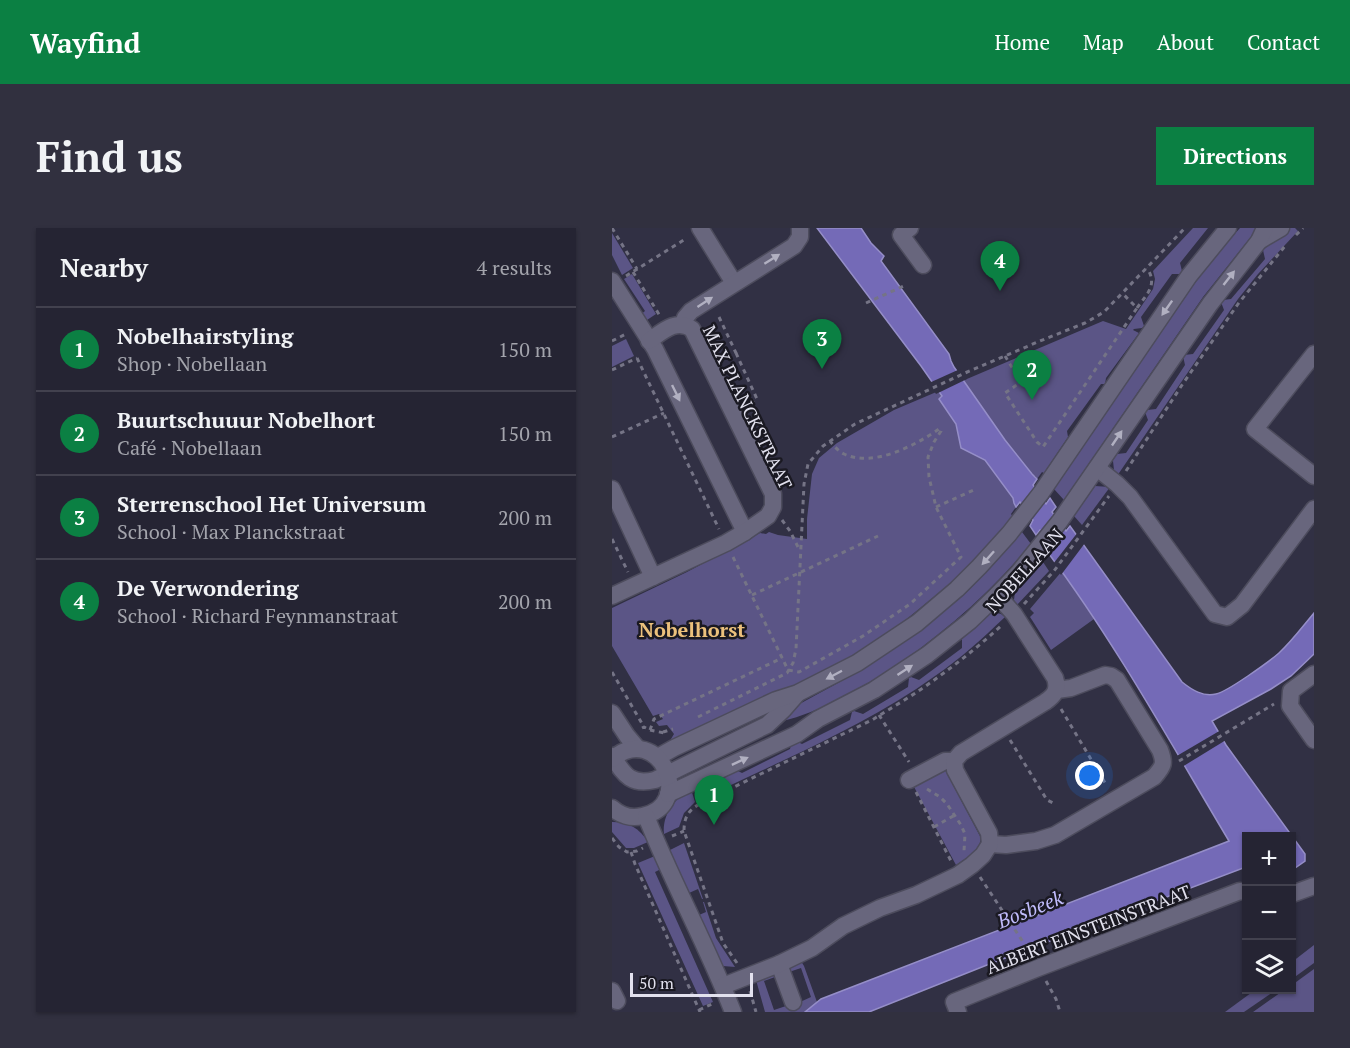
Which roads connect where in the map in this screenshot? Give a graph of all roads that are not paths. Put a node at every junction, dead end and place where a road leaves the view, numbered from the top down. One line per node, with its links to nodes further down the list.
1 (800, 228): 9 (street, MAX PLANCKSTRAAT, one-way to 1)
2 (1228, 228): 23 (street, NOBELLAAN, one-way to 23)
3 (1281, 228): 6 (street, NOBELLAAN)
4 (700, 229): 9 (street)
5 (905, 231): 7 (street)
6 (1262, 235): 13 (street, NOBELLAAN, one-way to 6)
7 (923, 265)
8 (613, 283): 11 (street)
9 (734, 284): 10 (street, MAX PLANCKSTRAAT, one-way to 9)
10 (675, 327): 11 (street, MAX PLANCKSTRAAT); 17 (street, MAX PLANCKSTRAAT)
11 (649, 341): 17 (street, one-way to 17)
12 (1314, 354): 14 (street)
13 (1097, 468): 16 (street); 19 (street, NOBELLAAN)
14 (1314, 476)
15 (612, 489): 18 (street)
16 (1314, 509)
17 (745, 532): 18 (street, MAX PLANCKSTRAAT)
18 (653, 577): 20 (street, MAX PLANCKSTRAAT)
19 (997, 595): 22 (street); 25 (street, NOBELLAAN, one-way to 19)
20 (612, 596)
21 (1314, 674): 27 (street)
22 (1057, 690): 31 (street); 37 (street)
23 (798, 693): 26 (street, NOBELLAAN); 30 (street, NOBELLAAN)
24 (612, 713): 28 (street)
25 (818, 719): 26 (street, NOBELLAAN); 34 (street, NOBELLAAN, one-way to 25)
26 (767, 725): 32 (street, NOBELLAAN)
27 (1314, 740)
28 (638, 749): 29 (street); 30 (street)
29 (612, 757): 32 (street, NOBELLAAN)
30 (658, 757): 32 (street)
31 (954, 761): 33 (street); 37 (street)
32 (668, 773): 34 (street)
33 (913, 778)
34 (668, 794): 36 (street)
35 (612, 808): 36 (street)
36 (646, 816): 42 (street)
37 (990, 844): 41 (street)
38 (1314, 886): 40 (street)
39 (1242, 891): 45 (street, ALBERT EINSTEINSTRAAT)
40 (1296, 893)
41 (779, 964): 42 (street); 43 (street)
42 (723, 986): 44 (street)
43 (793, 1002)
44 (733, 1012)
45 (958, 1012)

